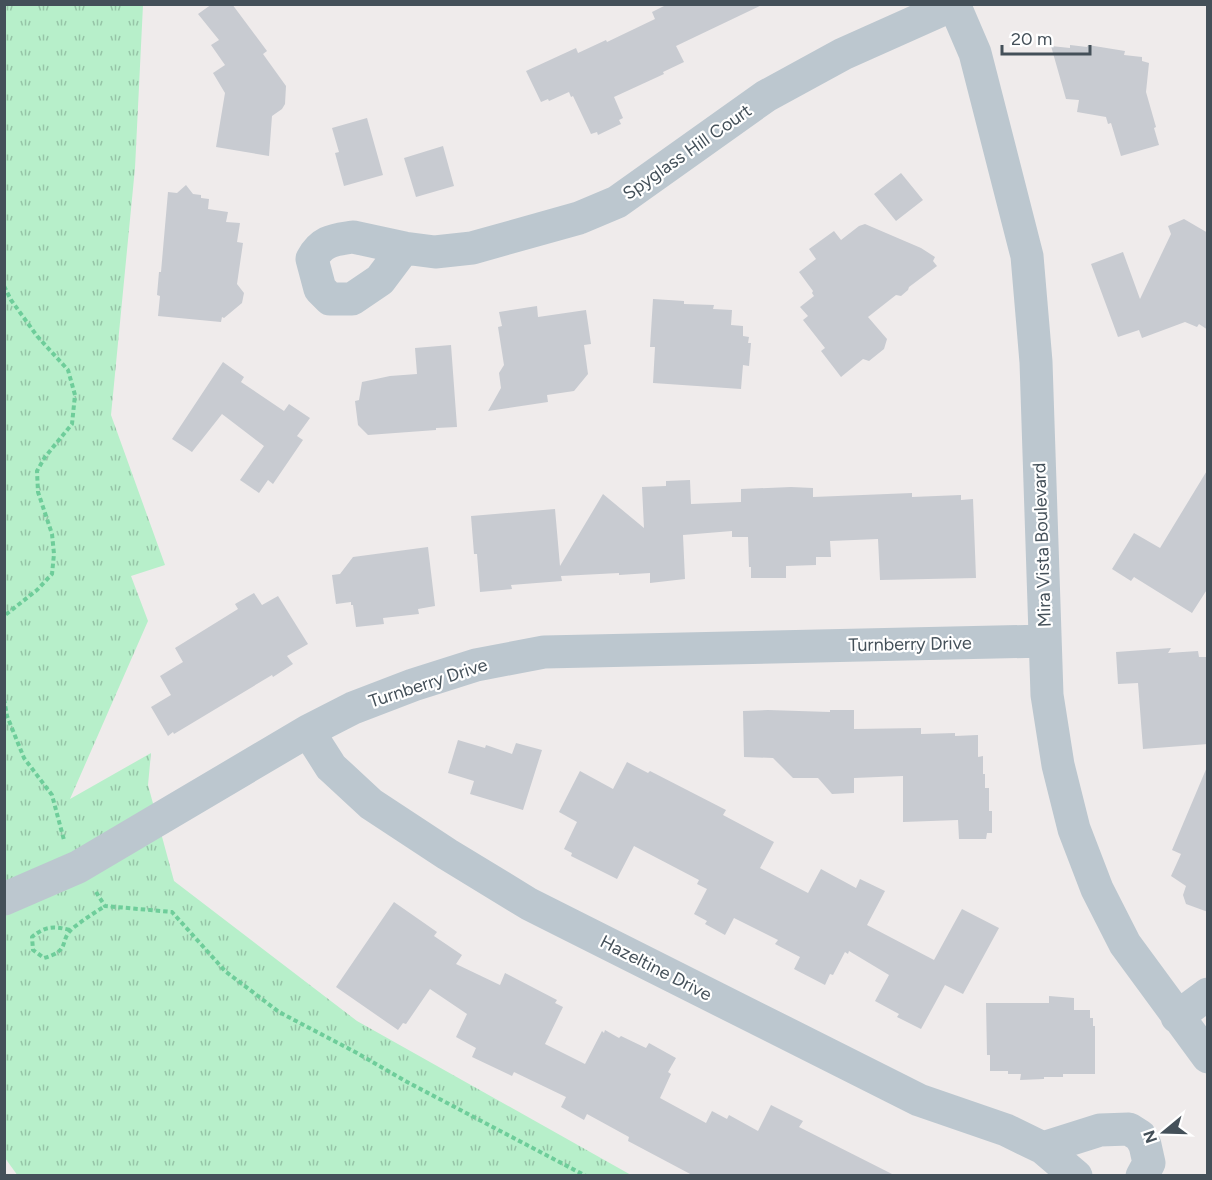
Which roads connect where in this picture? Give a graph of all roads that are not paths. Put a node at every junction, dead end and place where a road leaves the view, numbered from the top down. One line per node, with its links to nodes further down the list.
1 (954, 5): 2 (street, Spyglass Hill Court); 3 (street, Mira Vista Boulevard)
2 (404, 248)
3 (1045, 640): 4 (street, Turnberry Drive); 7 (street, Mira Vista Boulevard)
4 (308, 731): 5 (street, Turnberry Drive); 9 (street, Hazeltine Drive)
5 (4, 899)
6 (1208, 994): 7 (street)
7 (1178, 1017): 8 (street, Mira Vista Boulevard)
8 (1208, 1057)
9 (1043, 1148): 10 (street, Hazeltine Drive); 11 (street)
10 (1076, 1176)
11 (1142, 1176)

